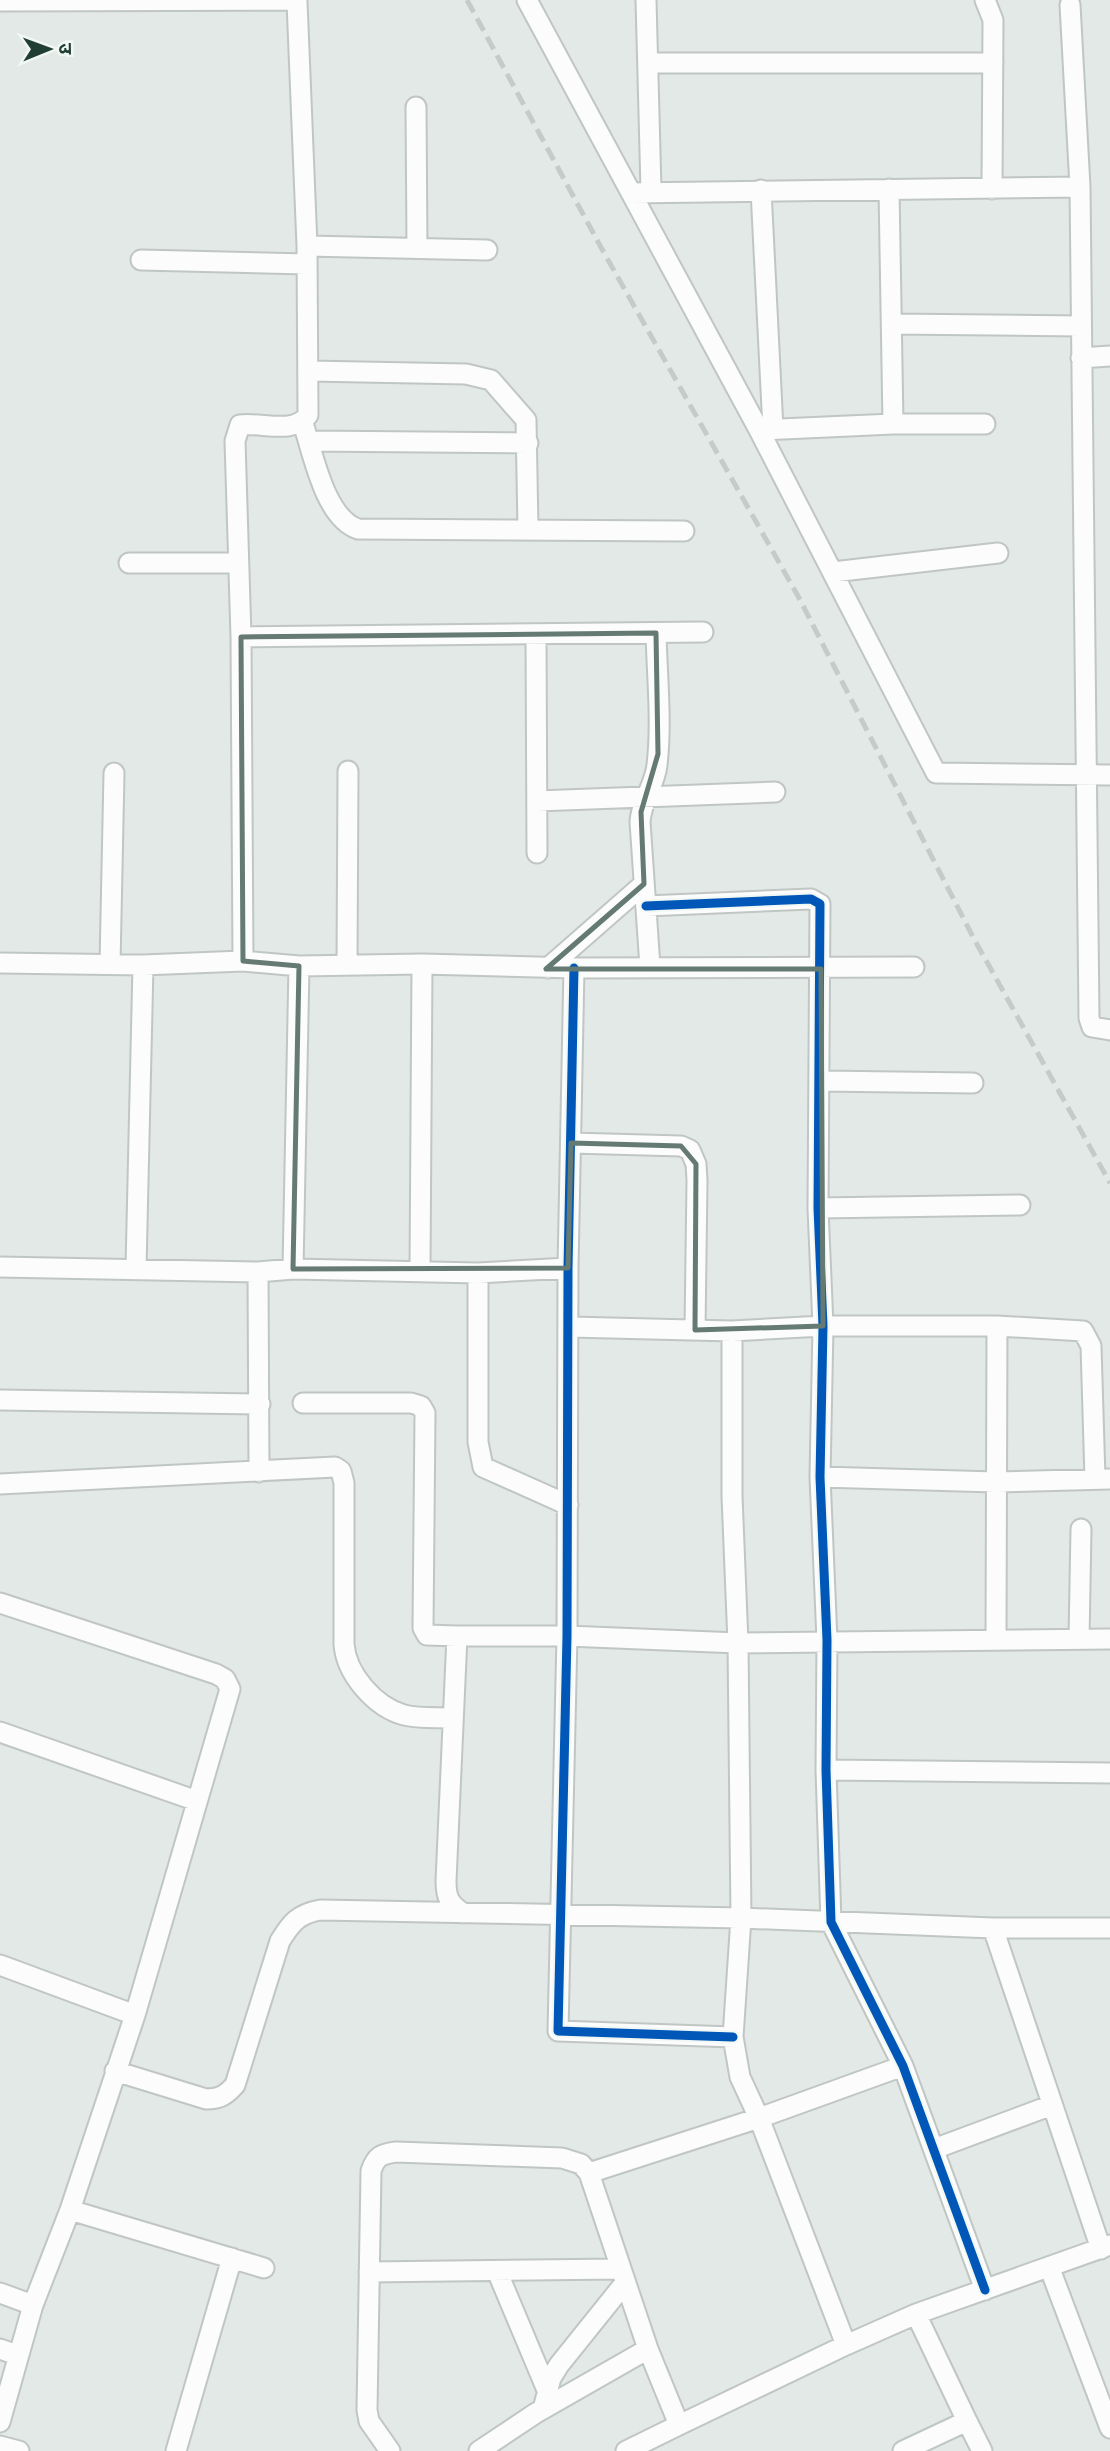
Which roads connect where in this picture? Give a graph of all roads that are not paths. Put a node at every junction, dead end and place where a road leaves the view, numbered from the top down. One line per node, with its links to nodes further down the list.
1 (527, 0): 17 (street)
2 (646, 0): 9 (street)
3 (985, 0): 10 (street)
4 (0, 1): 5 (street)
5 (63, 1): 6 (street)
6 (198, 1): 7 (street)
7 (297, 1): 20 (street)
8 (1070, 5): 12 (street)
9 (649, 63): 10 (street); 15 (street)
10 (993, 63): 14 (street)
11 (416, 107): 18 (street)
12 (1080, 187): 14 (street); 23 (street)
13 (889, 189): 14 (street); 16 (street); 22 (street)
14 (992, 189)
15 (652, 190): 16 (street); 17 (street)
16 (761, 190): 29 (street)
17 (631, 193): 29 (street)
18 (417, 248): 19 (street); 20 (street)
19 (487, 250)
20 (307, 255): 21 (street); 26 (street)
21 (141, 260)
22 (892, 324): 23 (street); 27 (street)
23 (1081, 326): 25 (street)
24 (1110, 356): 25 (street)
25 (1081, 358): 45 (street)
26 (309, 371): 30 (street); 31 (street)
27 (893, 424): 28 (street); 29 (street)
28 (985, 424)
29 (766, 429): 37 (street)
30 (306, 432): 31 (street); 32 (street); 36 (street)
31 (527, 443): 32 (street)
32 (528, 530): 33 (street)
33 (684, 531)
34 (998, 553): 37 (street)
35 (129, 563): 36 (street)
36 (238, 563): 41 (street)
37 (833, 572): 45 (street)
38 (703, 632): 39 (street)
39 (656, 633): 40 (street); 47 (street)
40 (536, 634): 41 (street); 48 (street)
41 (241, 637): 52 (street)
42 (348, 771): 57 (street)
43 (114, 773): 54 (street)
44 (1110, 775): 45 (street)
45 (1086, 776): 64 (street)
46 (775, 792): 47 (street)
47 (648, 794): 48 (street); 50 (street)
48 (537, 800): 49 (street)
49 (537, 853)
50 (644, 884): 51 (street); 61 (street)
51 (646, 906): 59 (street); 63 (street)
52 (243, 961): 56 (street); 58 (street)
53 (0, 963): 54 (street)
54 (110, 964): 56 (street)
55 (422, 964): 57 (street); 61 (street); 74 (street)
56 (143, 965): 71 (street)
57 (347, 965): 58 (street)
58 (299, 966): 73 (street)
59 (650, 967): 62 (street); 63 (street)
60 (914, 967): 63 (street)
61 (548, 968): 62 (street)
62 (574, 968): 67 (street)
63 (821, 969): 65 (street)
64 (1110, 1030)
65 (821, 1082): 66 (street); 69 (street)
66 (973, 1083)
67 (571, 1143): 72 (street); 80 (street)
68 (1020, 1205): 69 (street)
69 (818, 1208): 77 (street)
70 (0, 1267): 71 (street)
71 (136, 1268): 75 (street)
72 (568, 1268): 76 (street); 79 (street)
73 (293, 1269): 74 (street); 75 (street)
74 (420, 1270): 76 (street)
75 (257, 1272): 84 (street)
76 (478, 1273): 90 (street)
77 (823, 1326): 78 (street); 81 (street); 86 (street)
78 (997, 1326): 87 (street); 88 (street)
79 (570, 1327): 80 (street); 90 (street)
80 (695, 1330): 81 (street)
81 (733, 1331): 99 (street)
82 (0, 1400): 84 (street)
83 (303, 1403): 93 (street)
84 (260, 1404): 85 (street)
85 (259, 1472): 89 (street); 100 (street)
86 (820, 1477): 88 (street); 98 (street)
87 (1103, 1479): 88 (street)
88 (996, 1482): 95 (street)
89 (0, 1484)
90 (568, 1505): 94 (street)
91 (1081, 1529): 96 (street)
92 (0, 1602): 104 (street)
93 (457, 1636): 94 (street); 100 (street)
94 (567, 1636): 99 (street); 106 (street)
95 (996, 1639): 96 (street); 98 (street)
96 (1079, 1639): 97 (street)
97 (1110, 1639)
98 (827, 1640): 99 (street); 102 (street)
99 (738, 1643): 107 (street)
100 (453, 1718): 105 (street)
101 (0, 1731): 104 (street)
102 (826, 1770): 103 (street); 108 (street)
103 (1110, 1773)
104 (197, 1801): 112 (street)
105 (463, 1913): 106 (street); 115 (street)
106 (560, 1916): 107 (street); 113 (street)
107 (741, 1918): 108 (street); 113 (street)
108 (831, 1922): 109 (street); 114 (street)
109 (993, 1928): 110 (street); 116 (street)
110 (1110, 1928)
111 (0, 1965): 112 (street)
112 (135, 2015): 115 (street)
113 (733, 2036): 117 (street)
114 (903, 2066): 117 (street); 118 (street)
115 (115, 2071): 120 (street)
116 (1052, 2105): 118 (street); 121 (street)
117 (759, 2118): 119 (street); 132 (street)
118 (934, 2149): 128 (street)
119 (589, 2173): 126 (street); 127 (street)
120 (70, 2210): 122 (street); 130 (street)
121 (1105, 2247): 124 (street)
122 (232, 2258): 123 (street); 142 (street)
123 (264, 2268)
124 (1050, 2269): 128 (street); 139 (street)
125 (497, 2271): 126 (street); 127 (street); 135 (street)
126 (369, 2272): 143 (street)
127 (622, 2277): 133 (street); 135 (street)
128 (985, 2290): 131 (street)
129 (0, 2293): 130 (street)
130 (33, 2305): 134 (street)
131 (916, 2314): 132 (street); 136 (street)
132 (846, 2345): 138 (street)
133 (648, 2349): 135 (street); 138 (street)
134 (9, 2352): 137 (street)
135 (545, 2400): 144 (street)
136 (967, 2421): 146 (street); 147 (street)
137 (0, 2422)
138 (679, 2425): 145 (street)
139 (1110, 2428)
140 (0, 2446): 141 (street)
141 (19, 2451)
142 (176, 2451)
143 (390, 2451)
144 (479, 2451)
145 (626, 2451)
146 (903, 2451)
147 (982, 2451)

